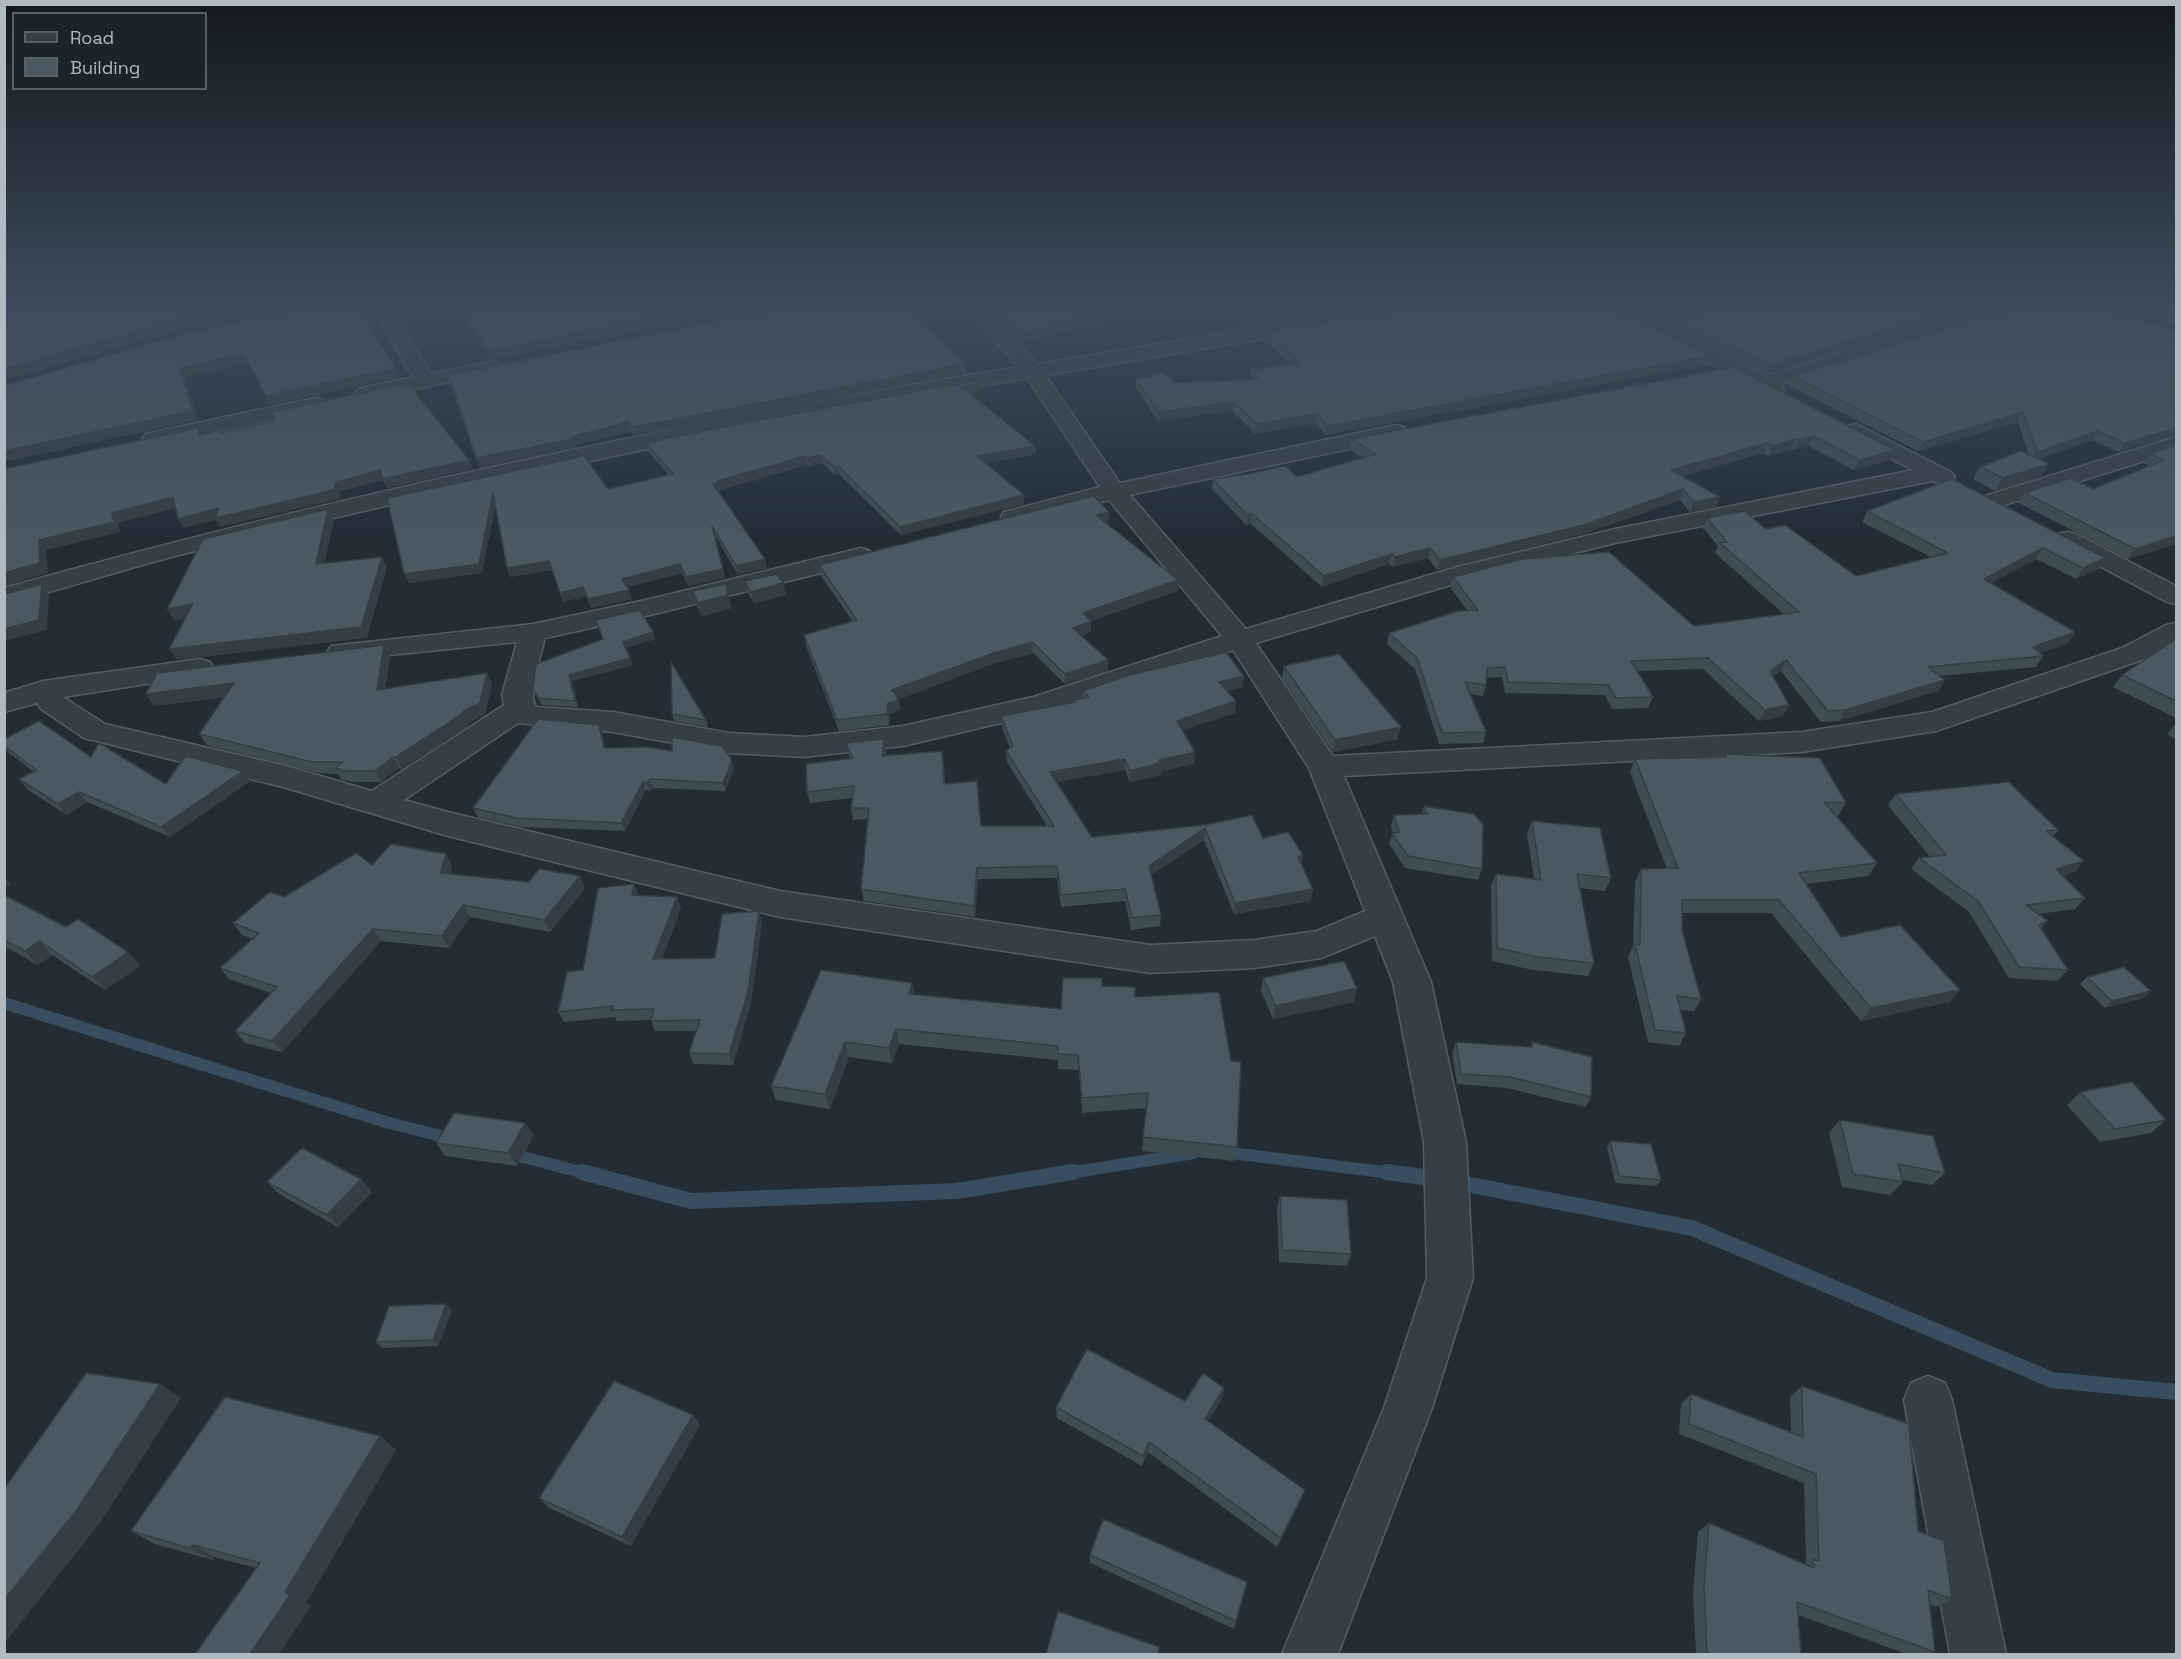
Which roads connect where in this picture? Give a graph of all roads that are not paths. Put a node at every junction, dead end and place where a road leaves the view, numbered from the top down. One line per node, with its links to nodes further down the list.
1 (396, 387): 8 (street)
2 (937, 387): 17 (street)
3 (1044, 387): 11 (street)
4 (1773, 387): 5 (street)
5 (1795, 399)
6 (1835, 420): 10 (street)
7 (1422, 427): 11 (street)
8 (133, 444)
9 (2176, 444): 12 (street)
10 (1935, 473): 12 (street); 21 (street)
11 (1114, 491): 14 (street); 21 (street)
12 (1977, 493): 13 (street)
13 (2024, 517)
14 (991, 522)
15 (2044, 527): 18 (street)
16 (879, 551): 20 (street)
17 (4, 596)
18 (2176, 596)
19 (2176, 631): 27 (street)
20 (533, 632): 22 (street); 26 (street)
21 (1240, 639): 26 (street); 27 (street)
22 (322, 653)
23 (229, 665): 24 (street)
24 (43, 690): 25 (street); 28 (street)
25 (4, 703)
26 (520, 708): 28 (street)
27 (1324, 766): 29 (street)
28 (377, 803): 29 (street)
29 (1384, 918): 31 (street)
30 (1928, 1400): 32 (street)
31 (1310, 1654)
32 (1978, 1654)

